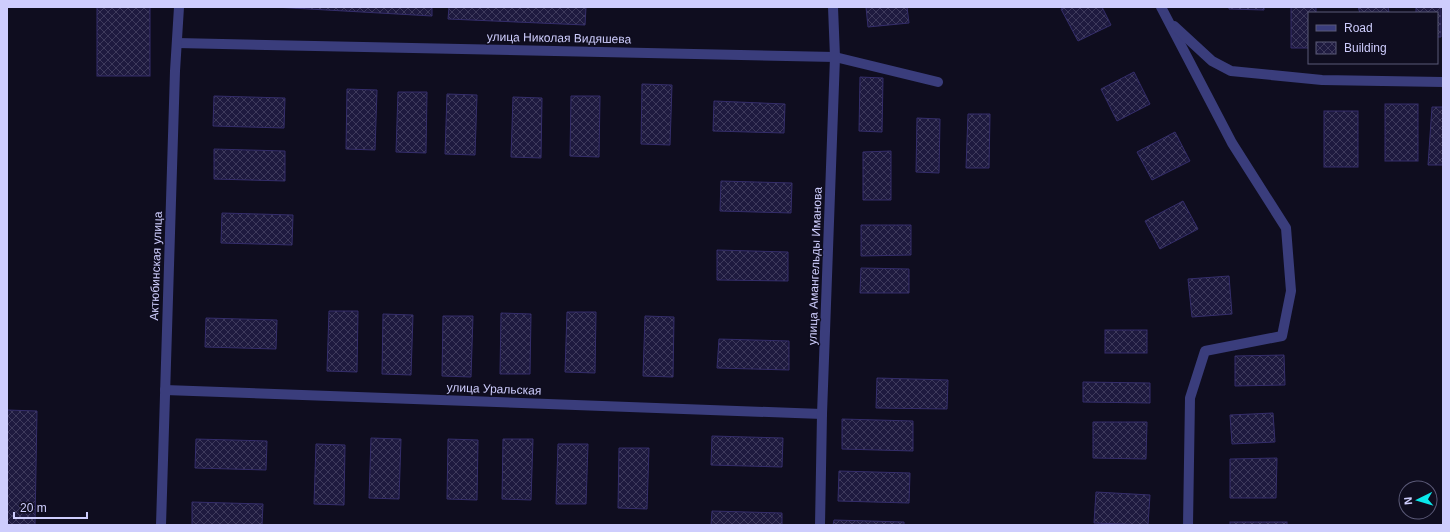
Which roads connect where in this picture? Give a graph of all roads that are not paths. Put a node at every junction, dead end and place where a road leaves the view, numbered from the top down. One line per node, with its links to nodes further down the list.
1 (179, 7): 6 (street, Актюбинская улица)
2 (833, 7): 7 (street, улица Амангельды Иманова)
3 (1161, 7): 5 (street)
4 (1169, 7): 5 (street)
5 (1169, 21): 9 (street); 14 (street)
6 (177, 43): 7 (street, улица Николая Видяшева); 10 (street, Актюбинская улица)
7 (835, 57): 8 (street, улица Николая Видяшева); 11 (street, улица Амангельды Иманова)
8 (938, 82)
9 (1443, 82)
10 (165, 390): 11 (street, улица Уральская); 12 (street, Актюбинская улица)
11 (822, 414): 13 (street, улица Амангельды Иманова)
12 (161, 525)
13 (820, 525)
14 (1188, 525)

